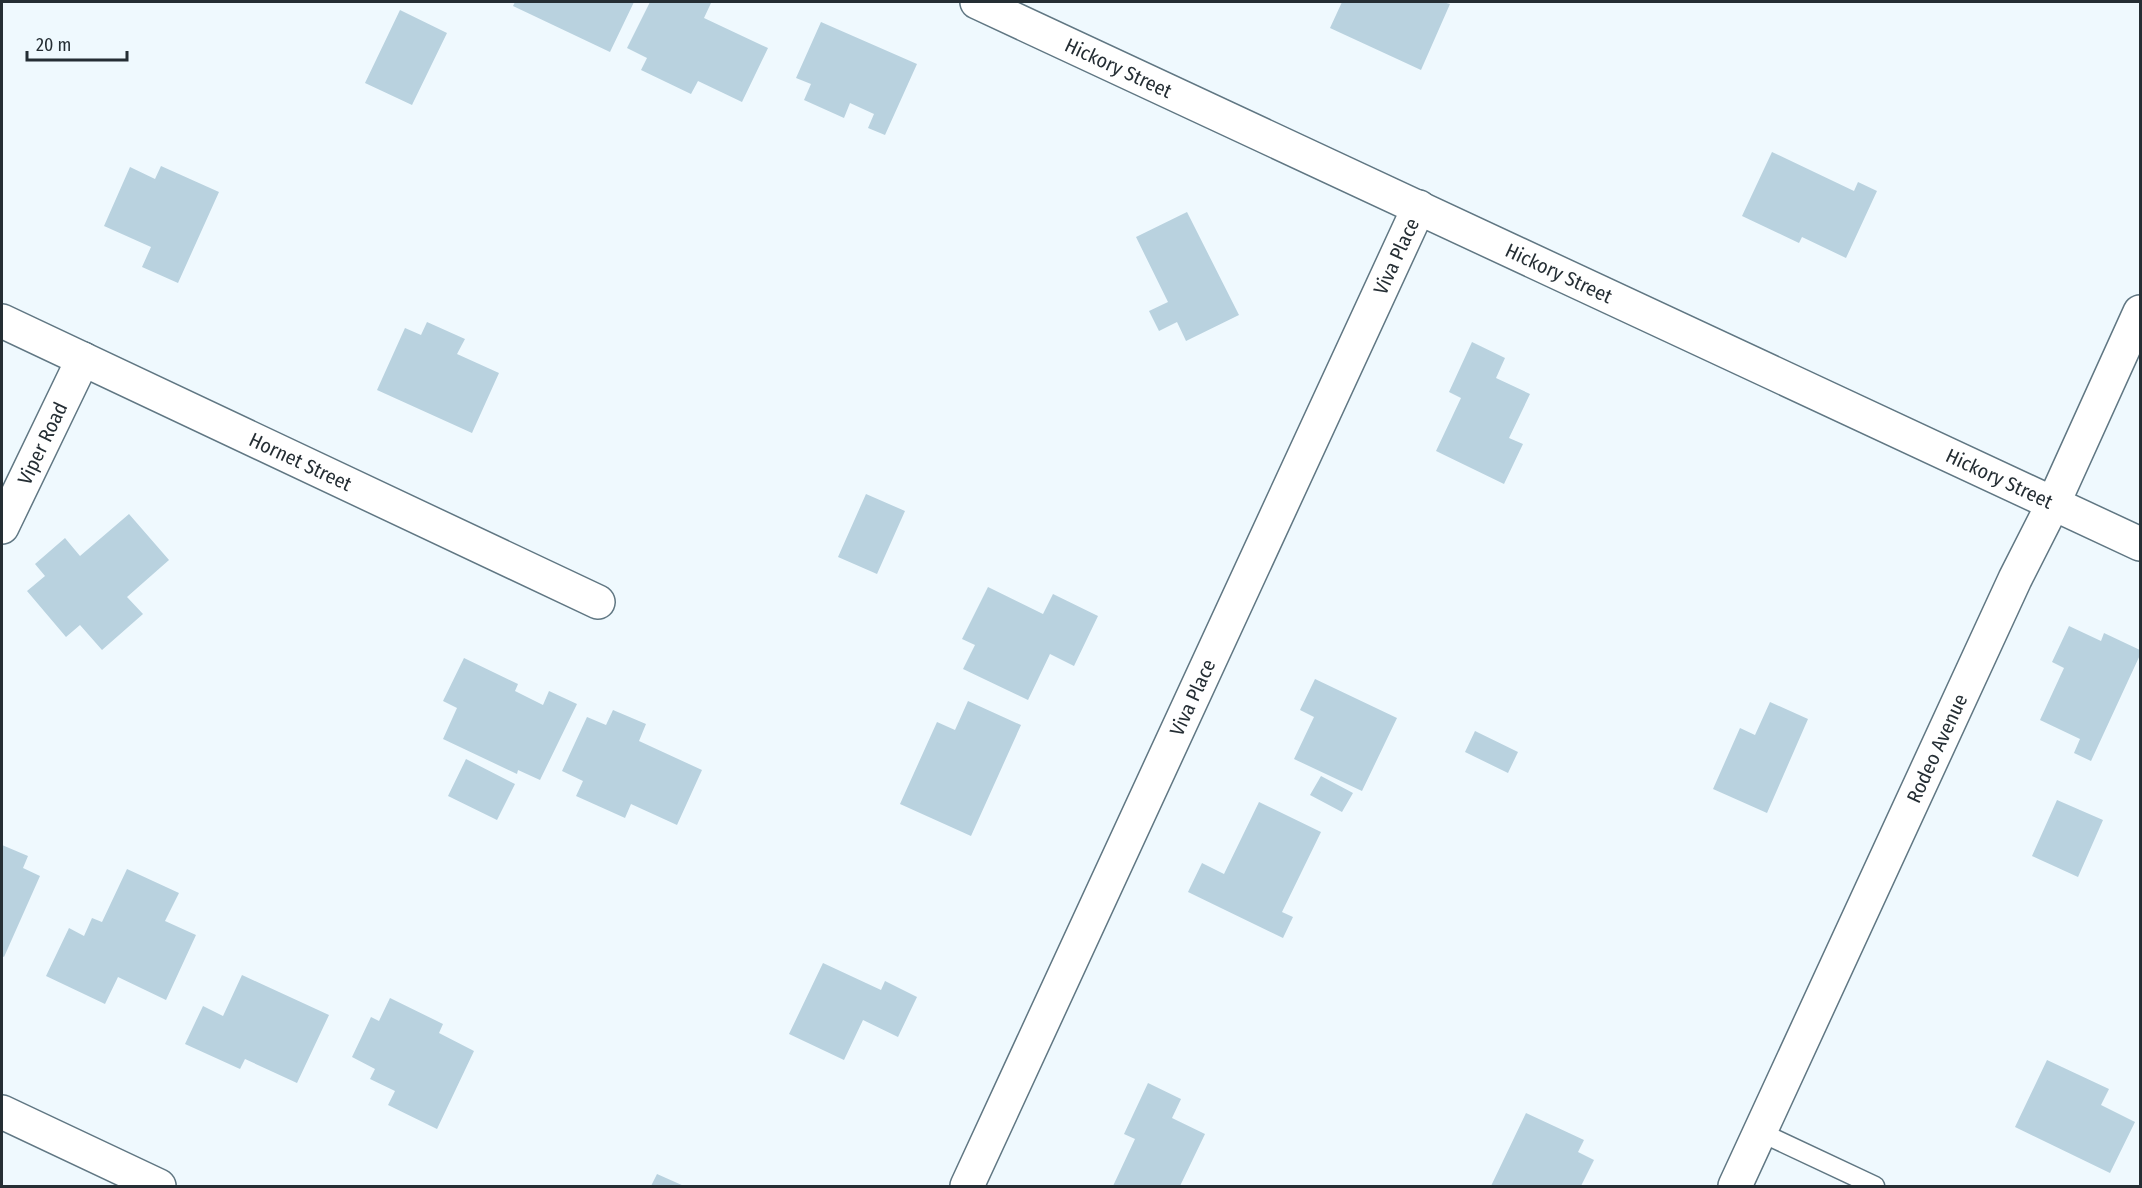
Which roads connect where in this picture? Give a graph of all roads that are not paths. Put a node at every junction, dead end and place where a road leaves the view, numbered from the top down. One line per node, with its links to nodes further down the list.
1 (977, 2): 2 (street, Hickory Street)
2 (1419, 207): 6 (street, Hickory Street); 13 (street, Viva Place)
3 (2140, 312): 6 (street, Rodeo Avenue)
4 (2, 321): 5 (street, Hornet Street)
5 (83, 359): 7 (street, Viper Road); 9 (street, Hornet Street)
6 (2053, 504): 8 (street, Hickory Street); 11 (street, Rodeo Avenue)
7 (2, 527)
8 (2140, 544)
9 (598, 602)
10 (2, 1112): 12 (street)
11 (1760, 1132): 14 (street, Rodeo Avenue); 15 (lane)
12 (159, 1186)
13 (967, 1186)
14 (1735, 1186)
15 (1875, 1186)

